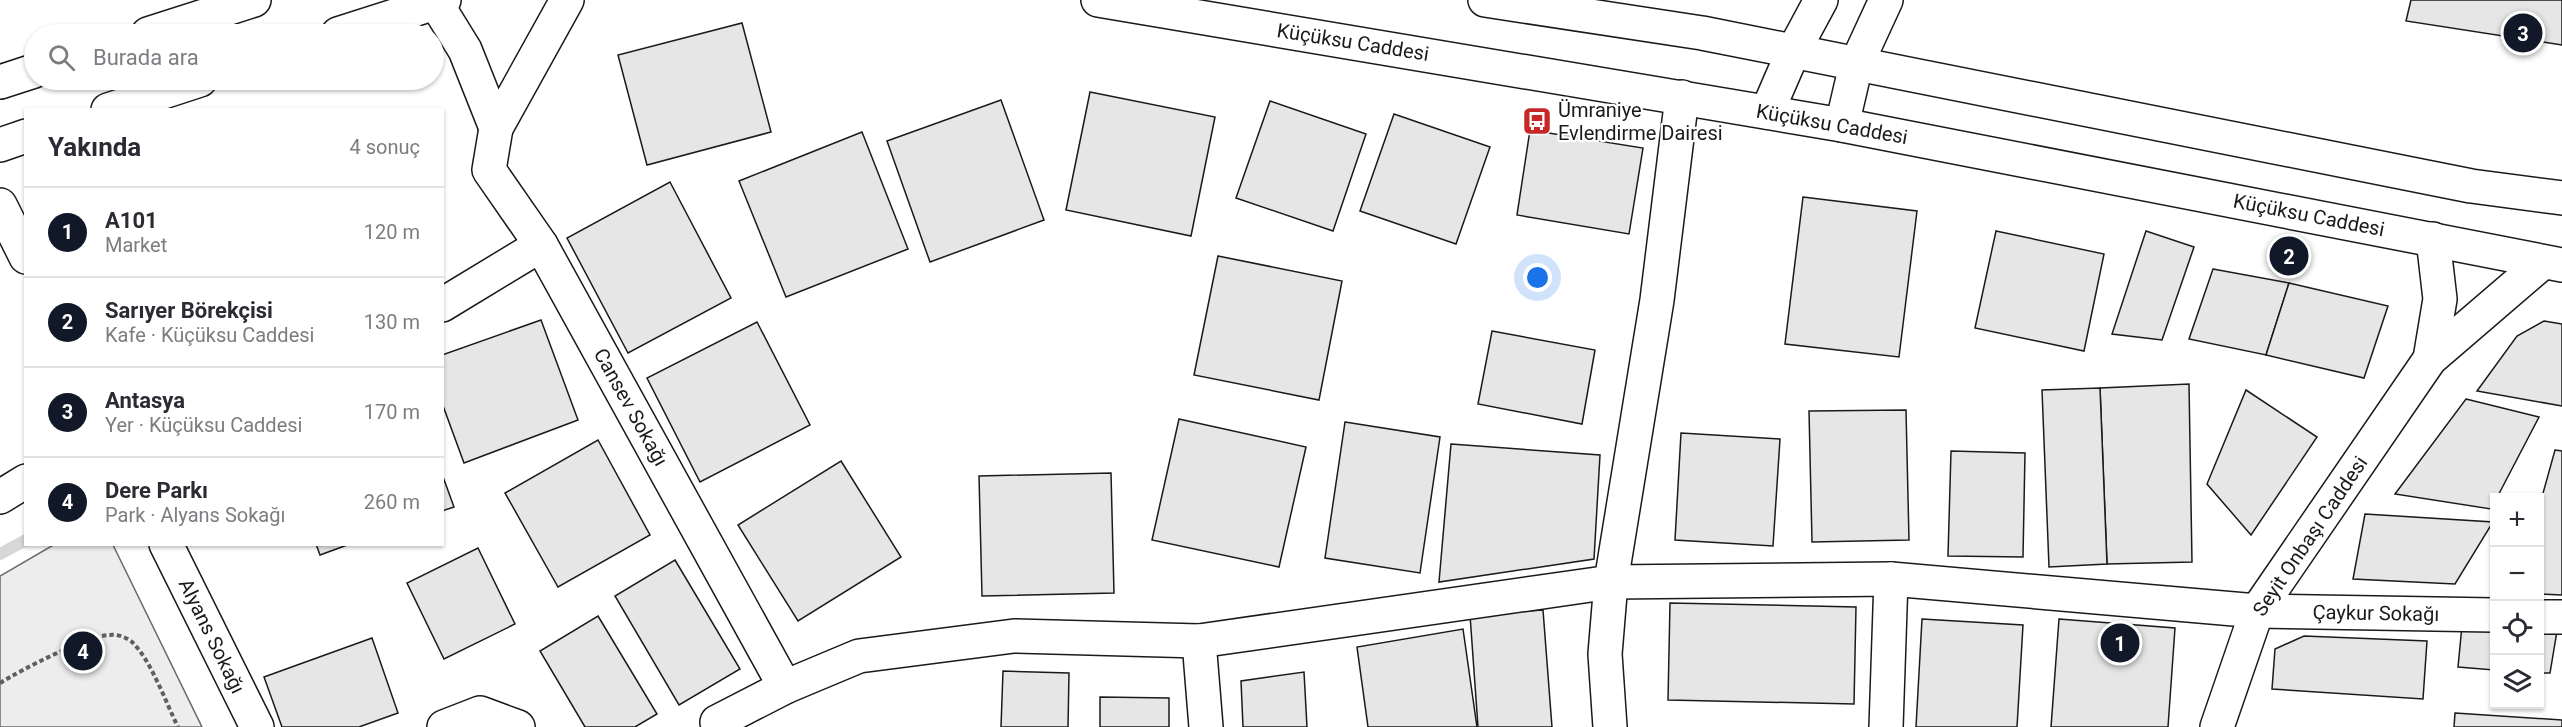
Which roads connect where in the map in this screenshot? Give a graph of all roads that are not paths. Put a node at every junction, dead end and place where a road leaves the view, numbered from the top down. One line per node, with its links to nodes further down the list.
1 (254, 0): 8 (street)
2 (567, 0): 19 (street)
3 (1098, 0): 15 (street, Küçüksu Caddesi)
4 (1485, 0): 10 (street)
5 (1821, 0): 10 (street)
6 (1886, 0): 11 (street)
7 (440, 1): 9 (street); 19 (street)
8 (178, 24)
9 (369, 24)
10 (1793, 52): 11 (street); 17 (street)
11 (1856, 65): 18 (street); 22 (street)
12 (24, 74): 13 (street)
13 (0, 82)
14 (169, 90): 16 (street)
15 (1682, 97): 17 (street, Küçüksu Caddesi); 34 (street)
16 (114, 108)
17 (1767, 112): 18 (street, Küçüksu Caddesi)
18 (1842, 125): 24 (street, Küçüksu Caddesi)
19 (496, 128): 25 (street, Cansev Sokağı)
20 (24, 137): 21 (street)
21 (0, 145)
22 (2562, 198)
23 (0, 206): 26 (street)
24 (2433, 239): 27 (street, Küçüksu Caddesi); 29 (street)
25 (541, 245): 28 (street); 40 (street, Cansev Sokağı)
26 (24, 253)
27 (2553, 263): 29 (street)
28 (444, 304)
29 (2430, 359): 35 (street, Seyit Onbaşı Caddesi)
30 (24, 482): 31 (street)
31 (0, 497)
32 (167, 546): 42 (street, Alyans Sokağı)
33 (1890, 579): 34 (street, Çaykur Sokağı); 35 (street, Çaykur Sokağı); 47 (street)
34 (1611, 582): 39 (street, Çaykur Sokağı); 46 (street)
35 (2257, 611): 36 (street, Çaykur Sokağı); 48 (street, Seyit Onbaşı Caddesi)
36 (2490, 615)
37 (2544, 617): 38 (street)
38 (2562, 617)
39 (1199, 641): 40 (street, Çaykur Sokağı); 45 (street)
40 (785, 687): 41 (street, Çaykur Sokağı)
41 (713, 726)
42 (257, 727)
43 (444, 727): 44 (street)
44 (518, 727)
45 (1206, 727)
46 (1610, 727)
47 (1886, 727)
48 (2217, 727)

